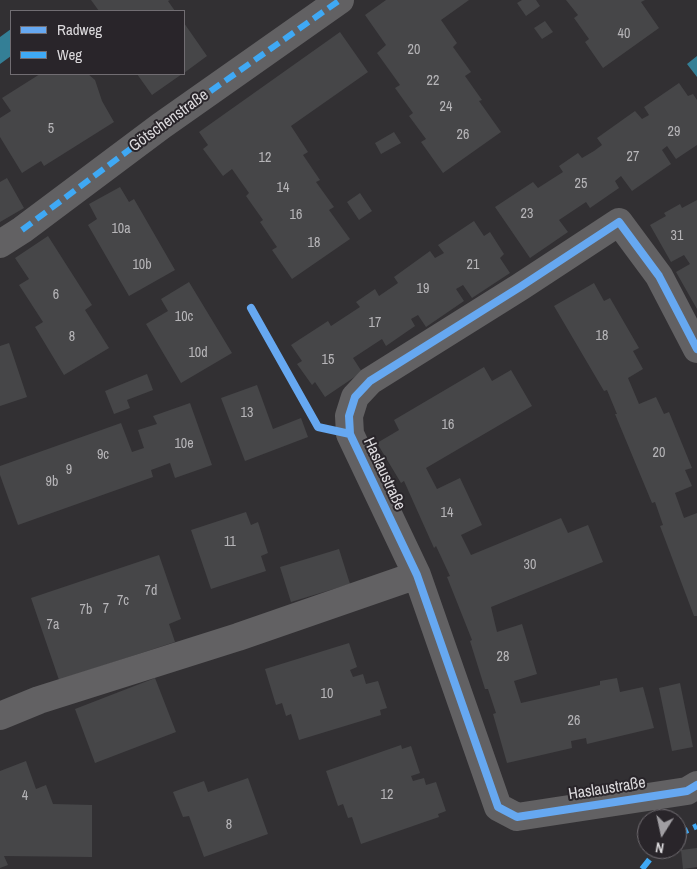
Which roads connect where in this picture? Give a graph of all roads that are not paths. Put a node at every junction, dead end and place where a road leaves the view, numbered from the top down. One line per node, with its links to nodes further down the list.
1 (340, 0): 2 (street, Götschenstraße)
2 (0, 244)
3 (697, 350): 4 (street, Haslaustraße)
4 (417, 575): 5 (street); 6 (street, Haslaustraße)
5 (0, 716)
6 (697, 785)

